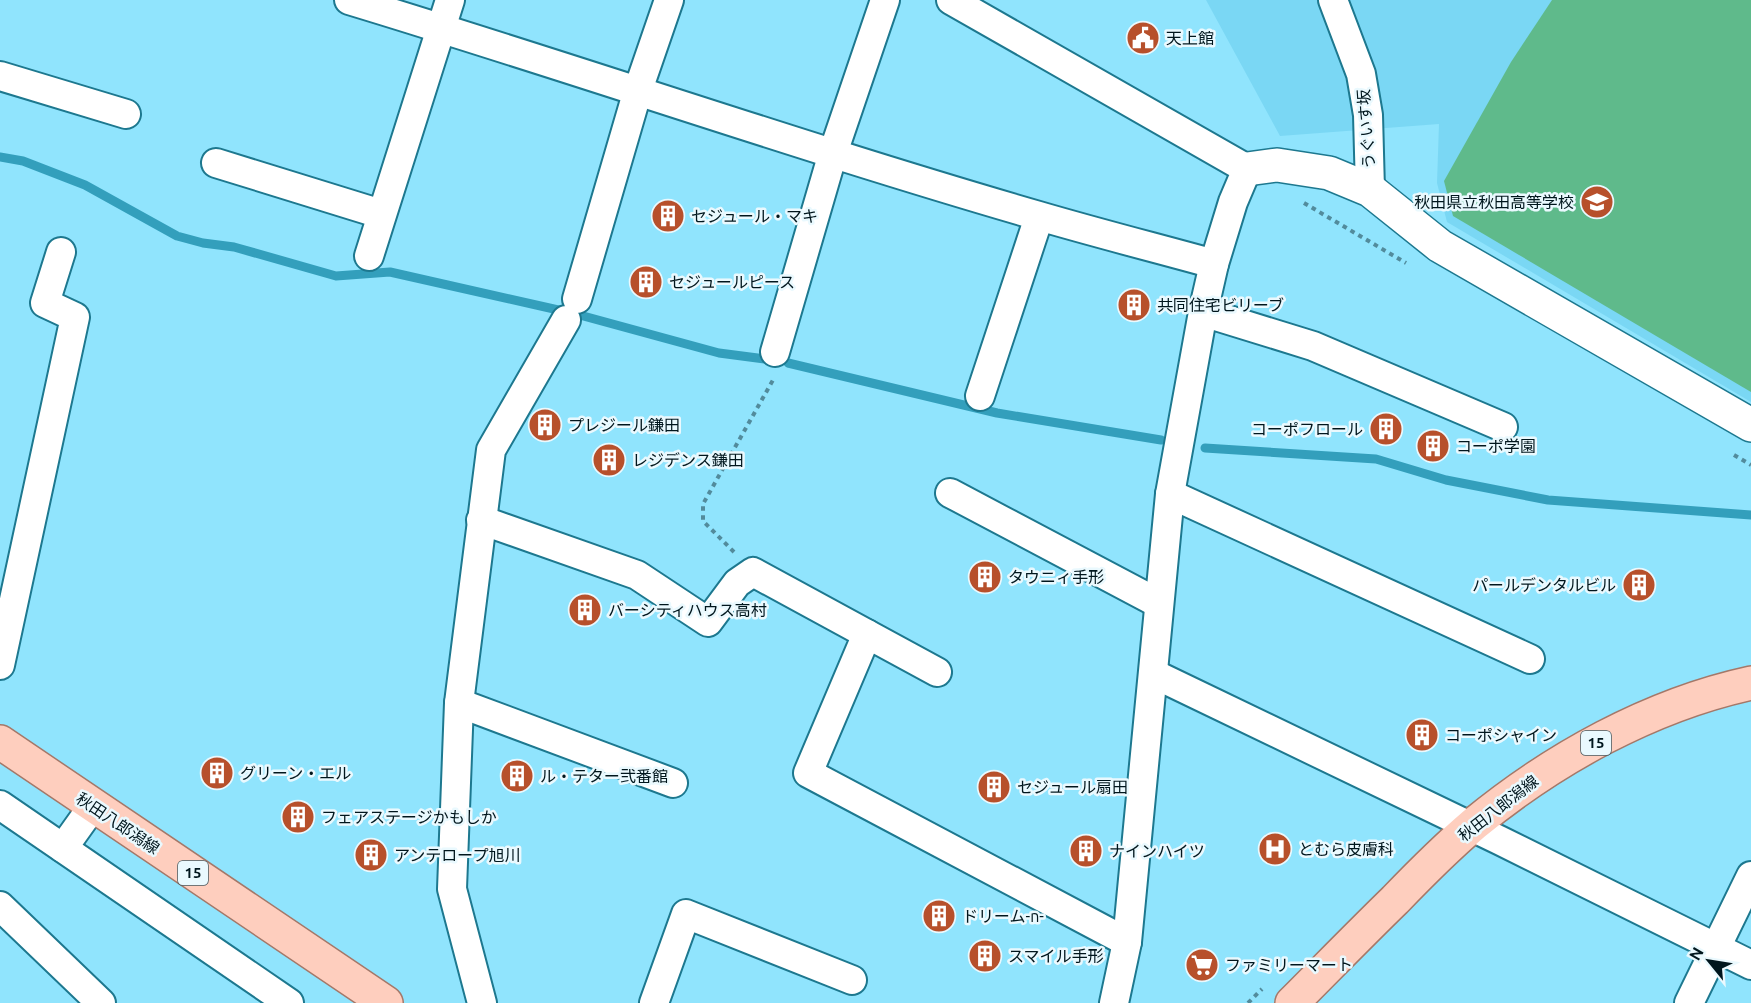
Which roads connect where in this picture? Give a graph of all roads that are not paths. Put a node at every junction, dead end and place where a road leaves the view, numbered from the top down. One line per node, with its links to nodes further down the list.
1 (349, 0): 7 (street)
2 (450, 0): 7 (street)
3 (669, 0): 9 (street)
4 (885, 0): 11 (street)
5 (951, 0): 13 (street)
6 (1333, 0): 14 (street, うぐいす坂)
7 (441, 28): 9 (street); 15 (street)
8 (0, 76): 10 (street)
9 (638, 90): 11 (street); 27 (street)
10 (126, 114)
11 (833, 153): 16 (street); 21 (street)
12 (216, 163): 15 (street)
13 (1247, 169): 14 (street); 19 (street)
14 (1370, 190): 23 (street)
15 (381, 214): 18 (street)
16 (1039, 217): 19 (street); 22 (street)
17 (61, 252): 31 (street)
18 (369, 256)
19 (1214, 264): 20 (street)
20 (1203, 312): 24 (street); 26 (street)
21 (775, 352)
22 (980, 396)
23 (1751, 425)
24 (1503, 427)
25 (950, 493): 28 (street)
26 (1170, 494): 28 (street); 30 (street)
27 (482, 520): 29 (street); 35 (street)
28 (1158, 603): 33 (street)
29 (867, 634): 32 (street); 44 (street)
30 (1530, 659)
31 (0, 665)
32 (937, 672)
33 (1154, 674): 40 (street); 44 (street)
34 (1751, 683): 40 (main road, 秋田八郎潟線 / 15)
35 (459, 703): 37 (street); 51 (street)
36 (0, 742): 39 (main road, 秋田八郎潟線 / 15)
37 (673, 783)
38 (0, 805): 41 (street)
39 (93, 806): 41 (street); 50 (main road, 秋田八郎潟線 / 15)
40 (1472, 826): 45 (street); 54 (main road, 秋田八郎潟線 / 15)
41 (63, 848): 49 (street)
42 (1751, 876): 45 (street)
43 (1, 911): 48 (street)
44 (1127, 942): 53 (street)
45 (1717, 948): 46 (street); 55 (street)
46 (1751, 965)
47 (852, 980): 52 (street)
48 (101, 1003)
49 (289, 1003)
50 (386, 1003)
51 (482, 1003)
52 (654, 1003)
53 (1114, 1003)
54 (1292, 1003)
55 (1689, 1003)

